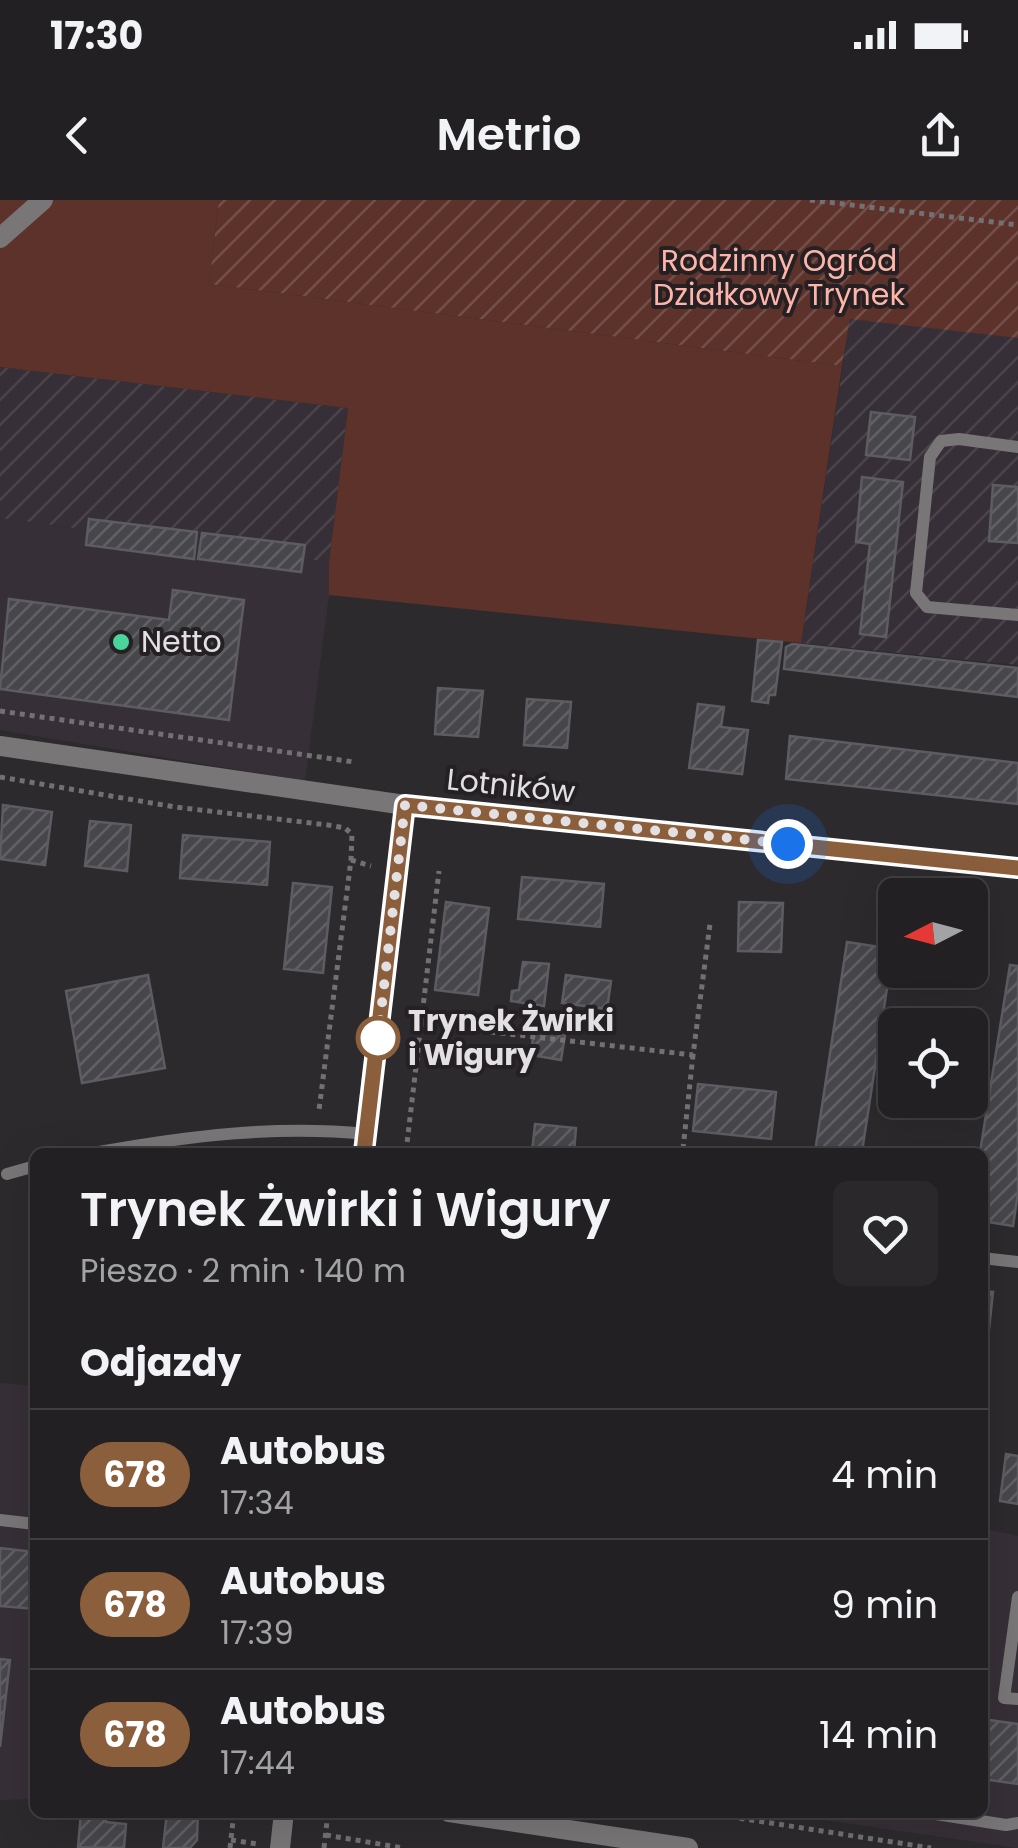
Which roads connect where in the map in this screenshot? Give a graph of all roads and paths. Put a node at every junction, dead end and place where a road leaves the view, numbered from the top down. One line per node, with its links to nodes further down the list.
1 (810, 200): 3 (path)
2 (30, 204): 4 (street)
3 (1018, 225)
4 (0, 238)
5 (1018, 446): 6 (lane)
6 (1018, 615)
7 (0, 711): 9 (path)
8 (0, 746): 11 (street, Lotników)
9 (354, 762)
10 (0, 777): 12 (path)
11 (405, 805): 14 (street, Lotników); 21 (street)
12 (352, 860): 13 (path); 19 (path)
13 (372, 866)
14 (1018, 868)
15 (439, 871): 17 (path)
16 (710, 924): 18 (path)
17 (421, 1024): 18 (path); 24 (path)
18 (693, 1055): 25 (path)
19 (316, 1129): 20 (lane); 21 (lane)
20 (187, 1136): 22 (lane); 23 (lane)
21 (365, 1143)
22 (121, 1148)
23 (189, 1148)
24 (406, 1148)
25 (683, 1148)
26 (30, 1167): 27 (lane)
27 (7, 1174)
28 (988, 1259): 29 (lane)
29 (1018, 1262)
30 (0, 1520): 31 (lane)
31 (30, 1523)
32 (1018, 1597): 33 (lane)
33 (1018, 1700)
34 (233, 1818): 43 (path)
35 (282, 1818): 44 (street)
36 (327, 1818): 41 (path)
37 (523, 1818): 42 (street)
38 (738, 1818): 48 (path)
39 (962, 1818): 40 (lane)
40 (1018, 1823)
41 (326, 1834): 45 (path); 46 (path)
42 (597, 1842): 47 (street)
43 (230, 1844): 44 (path)
44 (270, 1846)
45 (324, 1848)
46 (403, 1848)
47 (688, 1848)
48 (930, 1848)

